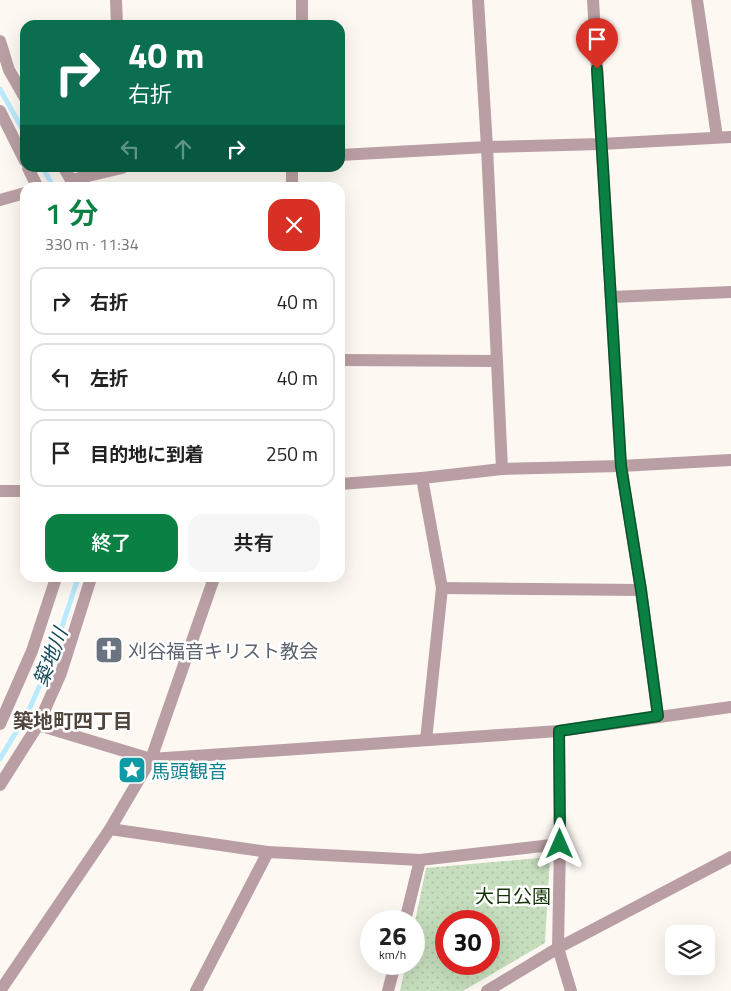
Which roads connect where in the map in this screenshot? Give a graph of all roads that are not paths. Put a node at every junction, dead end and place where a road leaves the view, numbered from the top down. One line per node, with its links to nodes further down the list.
1 (116, 0): 6 (street)
2 (302, 0): 7 (street)
3 (478, 0): 14 (street)
4 (593, 0): 13 (street)
5 (697, 0): 11 (street)
6 (117, 20)
7 (302, 20)
8 (0, 41): 9 (street)
9 (20, 89)
10 (0, 111): 15 (street)
11 (717, 137): 12 (street); 13 (street)
12 (731, 137)
13 (602, 144): 14 (street); 22 (street)
14 (487, 146): 16 (street); 24 (street)
15 (20, 151)
16 (345, 156)
17 (110, 172): 18 (street)
18 (79, 182)
19 (20, 194): 20 (street)
20 (0, 200)
21 (731, 292): 22 (street)
22 (611, 297): 26 (street)
23 (345, 360): 24 (street)
24 (497, 361): 27 (street)
25 (731, 460): 26 (street)
26 (621, 466): 27 (street); 36 (street)
27 (502, 469): 28 (street)
28 (422, 478): 29 (street); 35 (street)
29 (345, 484)
30 (0, 491): 31 (street)
31 (20, 491)
32 (55, 582): 39 (street)
33 (90, 582): 40 (street)
34 (213, 582): 43 (street)
35 (442, 588): 36 (street); 42 (street)
36 (641, 590): 38 (street)
37 (731, 708): 38 (street)
38 (658, 716): 41 (street)
39 (0, 724)
40 (38, 725): 43 (street); 44 (street)
41 (559, 731): 42 (street); 46 (street)
42 (426, 740): 43 (street)
43 (151, 759): 45 (street)
44 (0, 785)
45 (110, 829): 47 (street); 53 (street)
46 (560, 844): 49 (street); 51 (street)
47 (268, 852): 49 (street); 54 (street)
48 (731, 857): 51 (street)
49 (420, 860): 50 (street)
50 (408, 910)
51 (558, 948): 56 (street); 57 (street)
52 (392, 975): 55 (street)
53 (0, 991)
54 (196, 991)
55 (388, 991)
56 (487, 991)
57 (571, 991)

